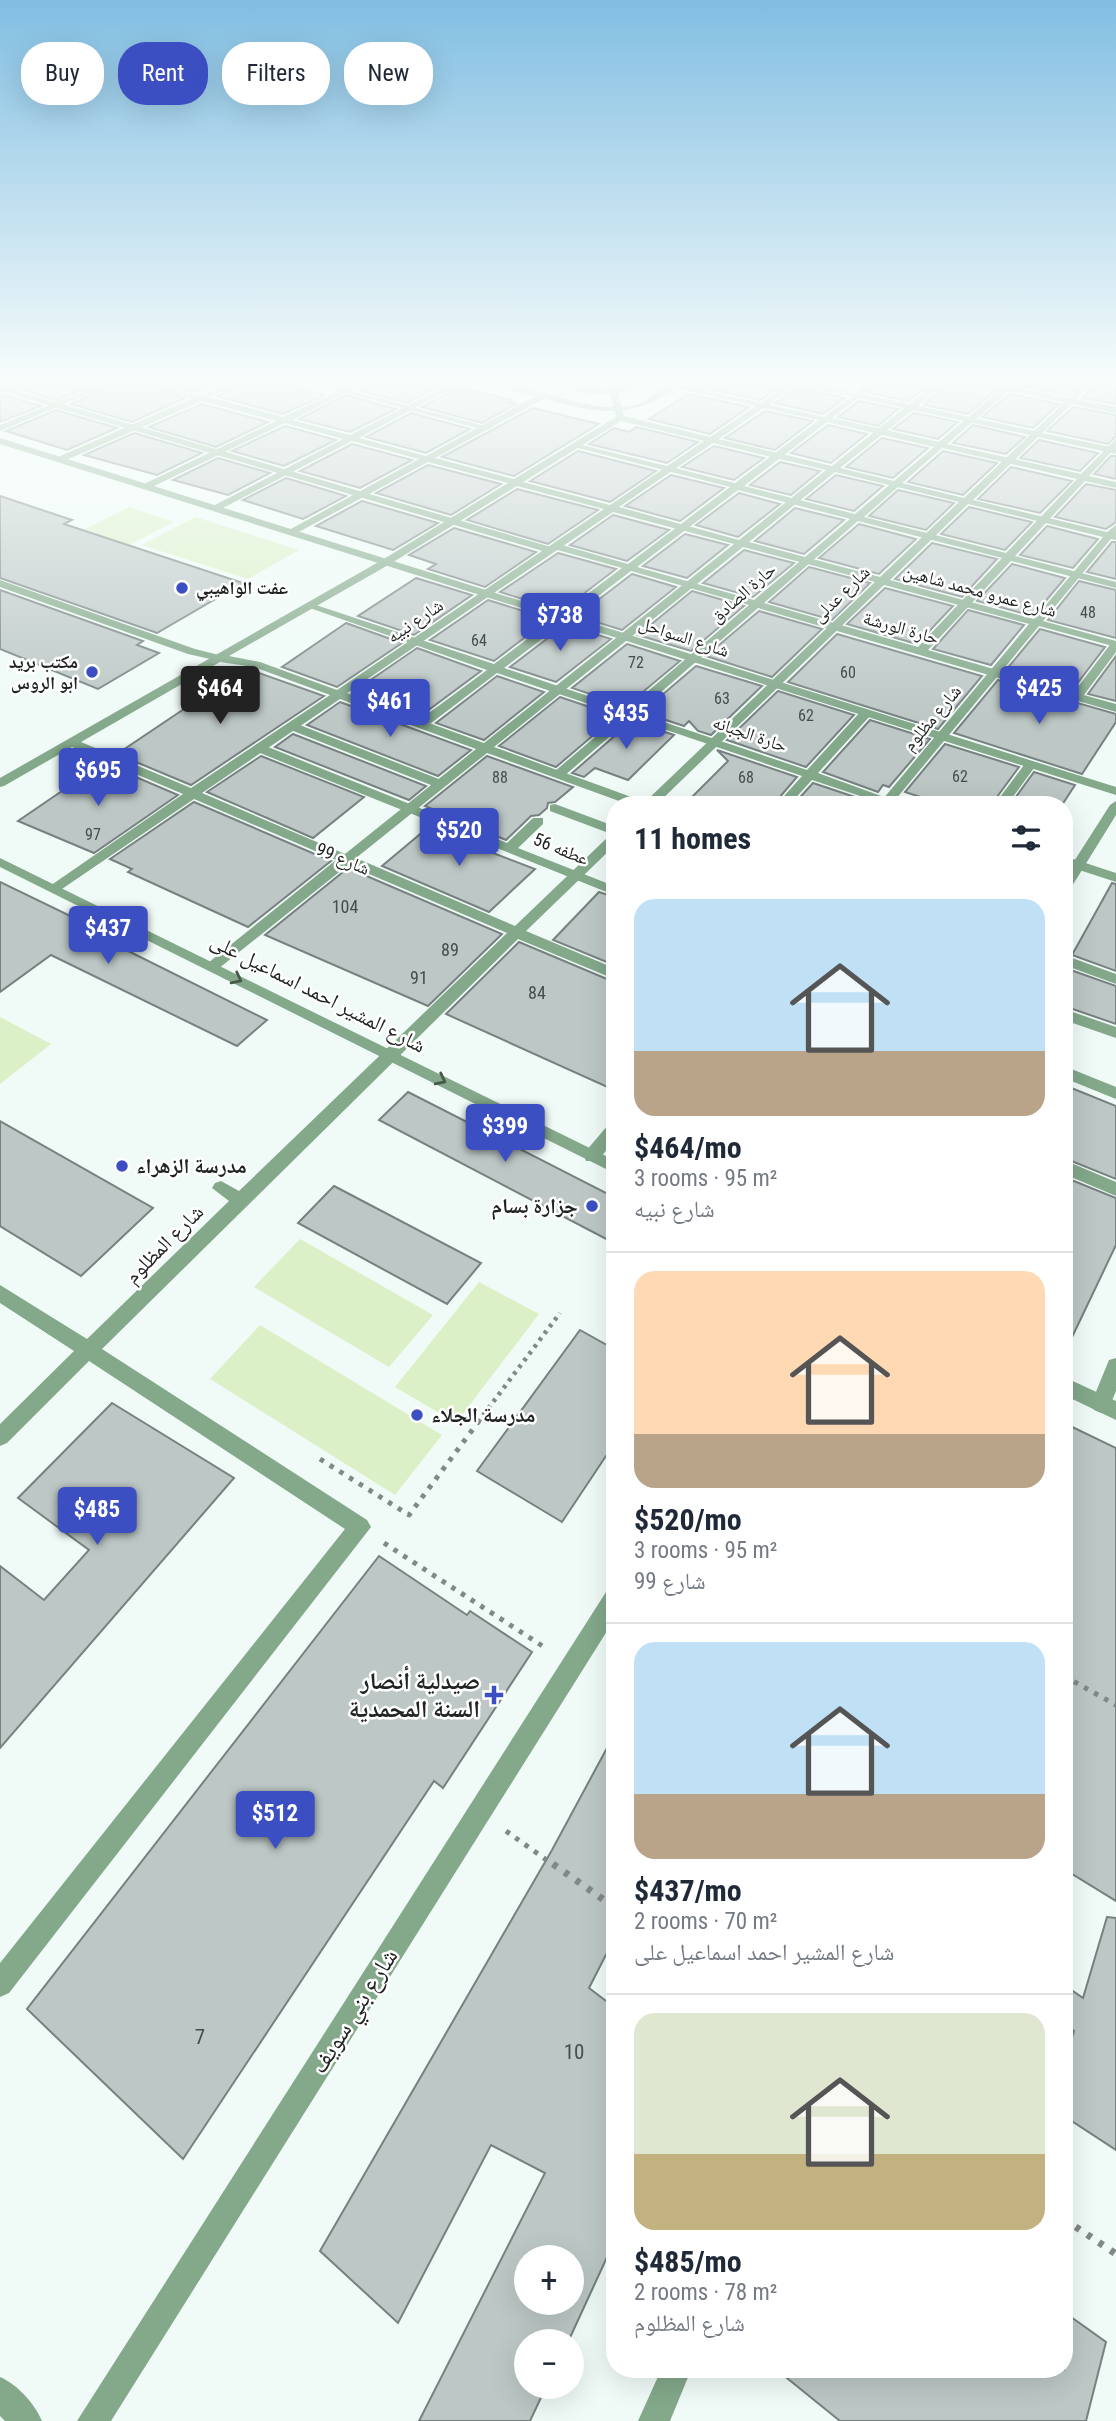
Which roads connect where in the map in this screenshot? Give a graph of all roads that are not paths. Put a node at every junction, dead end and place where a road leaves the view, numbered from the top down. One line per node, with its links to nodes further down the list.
1 (178, 496): 17 (street, شارع السواحل)
2 (239, 496): 17 (street)
3 (357, 496): 23 (street)
4 (362, 496): 21 (street, حارة الورشة)
5 (493, 496): 21 (street)
6 (567, 496): 18 (street, شارع عمرو محمد شاهين)
7 (628, 496): 18 (street, شارع نبيه)
8 (724, 496): 22 (street)
9 (774, 496): 15 (street)
10 (799, 496): 15 (street)
11 (882, 496): 19 (street, حارة الصادق)
12 (945, 496): 16 (street)
13 (971, 496): 16 (street, شارع عدلى)
14 (1065, 496): 20 (street)
15 (793, 501): 19 (street); 26 (street)
16 (966, 501): 20 (street); 25 (street, شارع عدلى)
17 (216, 508): 23 (street, شارع السواحل)
18 (611, 508): 22 (street, شارع عمرو محمد شاهين); 27 (street, شارع نبيه)
19 (857, 518): 25 (street); 29 (street, حارة الصادق)
20 (1043, 519): 24 (street); 28 (street)
21 (451, 522): 27 (street, حارة الورشة); 30 (street)
22 (683, 527): 26 (street, شارع عمرو محمد شاهين); 31 (street)
23 (292, 532): 30 (street, شارع السواحل)
24 (1114, 533): 32 (street, شارع مظلوم)
25 (929, 537): 28 (street); 33 (street, شارع عدلى)
26 (740, 543): 29 (street, شارع عمرو محمد شاهين); 35 (street)
27 (552, 548): 31 (street, حارة الورشة); 37 (street, شارع نبيه)
28 (1008, 557): 32 (street); 38 (street)
29 (807, 561): 33 (street, شارع عمرو محمد شاهين); 39 (street, حارة الصادق)
30 (386, 562): 37 (street, شارع السواحل); 40 (street)
31 (629, 568): 35 (street, حارة الورشة); 41 (street)
32 (1076, 575): 36 (street); 42 (street, شارع مظلوم)
33 (882, 581): 38 (street, شارع عمرو محمد شاهين); 43 (street, شارع عدلى)
34 (0, 583): 48 (street)
35 (688, 585): 39 (street, حارة الورشة); 44 (street)
36 (1116, 585)
37 (486, 593): 41 (street, شارع السواحل); 45 (street, شارع نبيه)
38 (965, 603): 42 (street, شارع عمرو محمد شاهين); 47 (street)
39 (756, 604): 43 (street, حارة الورشة); 49 (street, حارة الصادق)
40 (309, 606): 45 (street, حارة الجبانه); 48 (street)
41 (563, 617): 44 (street, شارع السواحل); 50 (street)
42 (1036, 623): 46 (street, شارع عمرو محمد شاهين); 51 (street, شارع مظلوم)
43 (835, 627): 47 (street, حارة الورشة); 52 (street, شارع عدلى)
44 (624, 636): 49 (street, شارع السواحل); 53 (street)
45 (416, 641): 50 (street, حارة الجبانه); 54 (street, شارع نبيه)
46 (1116, 644): 55 (street)
47 (920, 652): 51 (street, حارة الورشة)
48 (219, 658): 54 (street); 62 (street)
49 (694, 659): 52 (street, شارع السواحل); 57 (street, حارة الصادق)
50 (496, 668): 53 (street, حارة الجبانه); 59 (street)
51 (994, 673): 55 (street, حارة الورشة); 61 (street, شارع مظلوم)
52 (775, 684): 58 (street, شارع السواحل); 63 (street, شارع عدلى)
53 (558, 689): 57 (street, حارة الجبانه); 64 (street)
54 (339, 694): 59 (street); 60 (street, شارع نبيه)
55 (1077, 697): 56 (street, حارة الورشة)
56 (1116, 708)
57 (630, 713): 63 (street, حارة الجبانه); 67 (street, حارة الصادق)
58 (866, 713): 61 (street, شارع السواحل); 68 (street)
59 (422, 724): 64 (street)
60 (292, 726): 65 (street, شارع نبيه); 70 (street)
61 (942, 736): 66 (street, شارع السواحل); 77 (street, شارع مظلوم)
62 (72, 742): 69 (street); 72 (street, شارع 99)
63 (715, 742): 68 (street, حارة الجبانه); 74 (street, شارع عدلى)
64 (485, 747): 67 (street); 70 (street)
65 (259, 748): 72 (street, شارع نبيه); 80 (street, عطفه 56)
66 (1031, 764): 71 (street, شارع السواحل); 78 (street)
67 (559, 774): 73 (street)
68 (810, 774): 75 (street); 76 (street, حارة الجبانه)
69 (0, 783)
70 (440, 784): 80 (street)
71 (1116, 791)
72 (192, 794): 86 (street, شارع 99); 93 (street, شارع نبيه)
73 (618, 796)
74 (658, 796)
75 (790, 796)
76 (869, 796)
77 (897, 796)
78 (1007, 796)
79 (1116, 805): 89 (street)
80 (409, 808): 85 (street, عطفه 56); 86 (street)
81 (555, 808): 83 (street)
82 (538, 821): 85 (street)
83 (606, 828)
84 (606, 846): 91 (street)
85 (509, 849): 91 (street, عطفه 56)
86 (345, 860): 95 (street, شارع 99); 97 (street)
87 (0, 862): 93 (street, شارع المشير احمد اسماعيل على)
88 (1073, 863): 89 (street)
89 (1078, 865): 90 (street); 92 (street)
90 (1073, 873)
91 (576, 876): 94 (street, عطفه 56); 95 (street)
92 (1116, 878)
93 (54, 888): 97 (street, شارع المشير احمد اسماعيل على)
94 (606, 888)
95 (516, 933): 98 (street, شارع 99); 102 (street)
96 (1073, 963): 99 (street)
97 (213, 966): 102 (street, شارع المشير احمد اسماعيل على, one-way to 102)
98 (606, 971)
99 (1116, 979)
100 (1073, 1017): 101 (street)
101 (1116, 1033)
102 (389, 1054): 106 (street, شارع المشير احمد اسماعيل على, one-way to 106); 111 (street, شارع المظلوم)
103 (1073, 1076): 104 (street)
104 (1116, 1093)
105 (606, 1139): 106 (street)
106 (592, 1156): 107 (street, شارع المشير احمد اسماعيل على)
107 (606, 1163)
108 (1073, 1171): 110 (street)
109 (221, 1188): 111 (street)
110 (1116, 1189)
111 (241, 1200): 113 (street, شارع المظلوم)
112 (0, 1293): 113 (street)
113 (88, 1350): 117 (street, شارع المظلوم); 119 (street)
114 (1116, 1366): 116 (street)
115 (1073, 1390): 116 (street)
116 (1108, 1407)
117 (0, 1437)
118 (606, 1613): 123 (street, شارع بني سويف)
119 (0, 1984)
120 (673, 2378): 124 (street)
121 (0, 2393): 122 (street)
122 (26, 2421)
123 (93, 2421)
124 (654, 2421)

